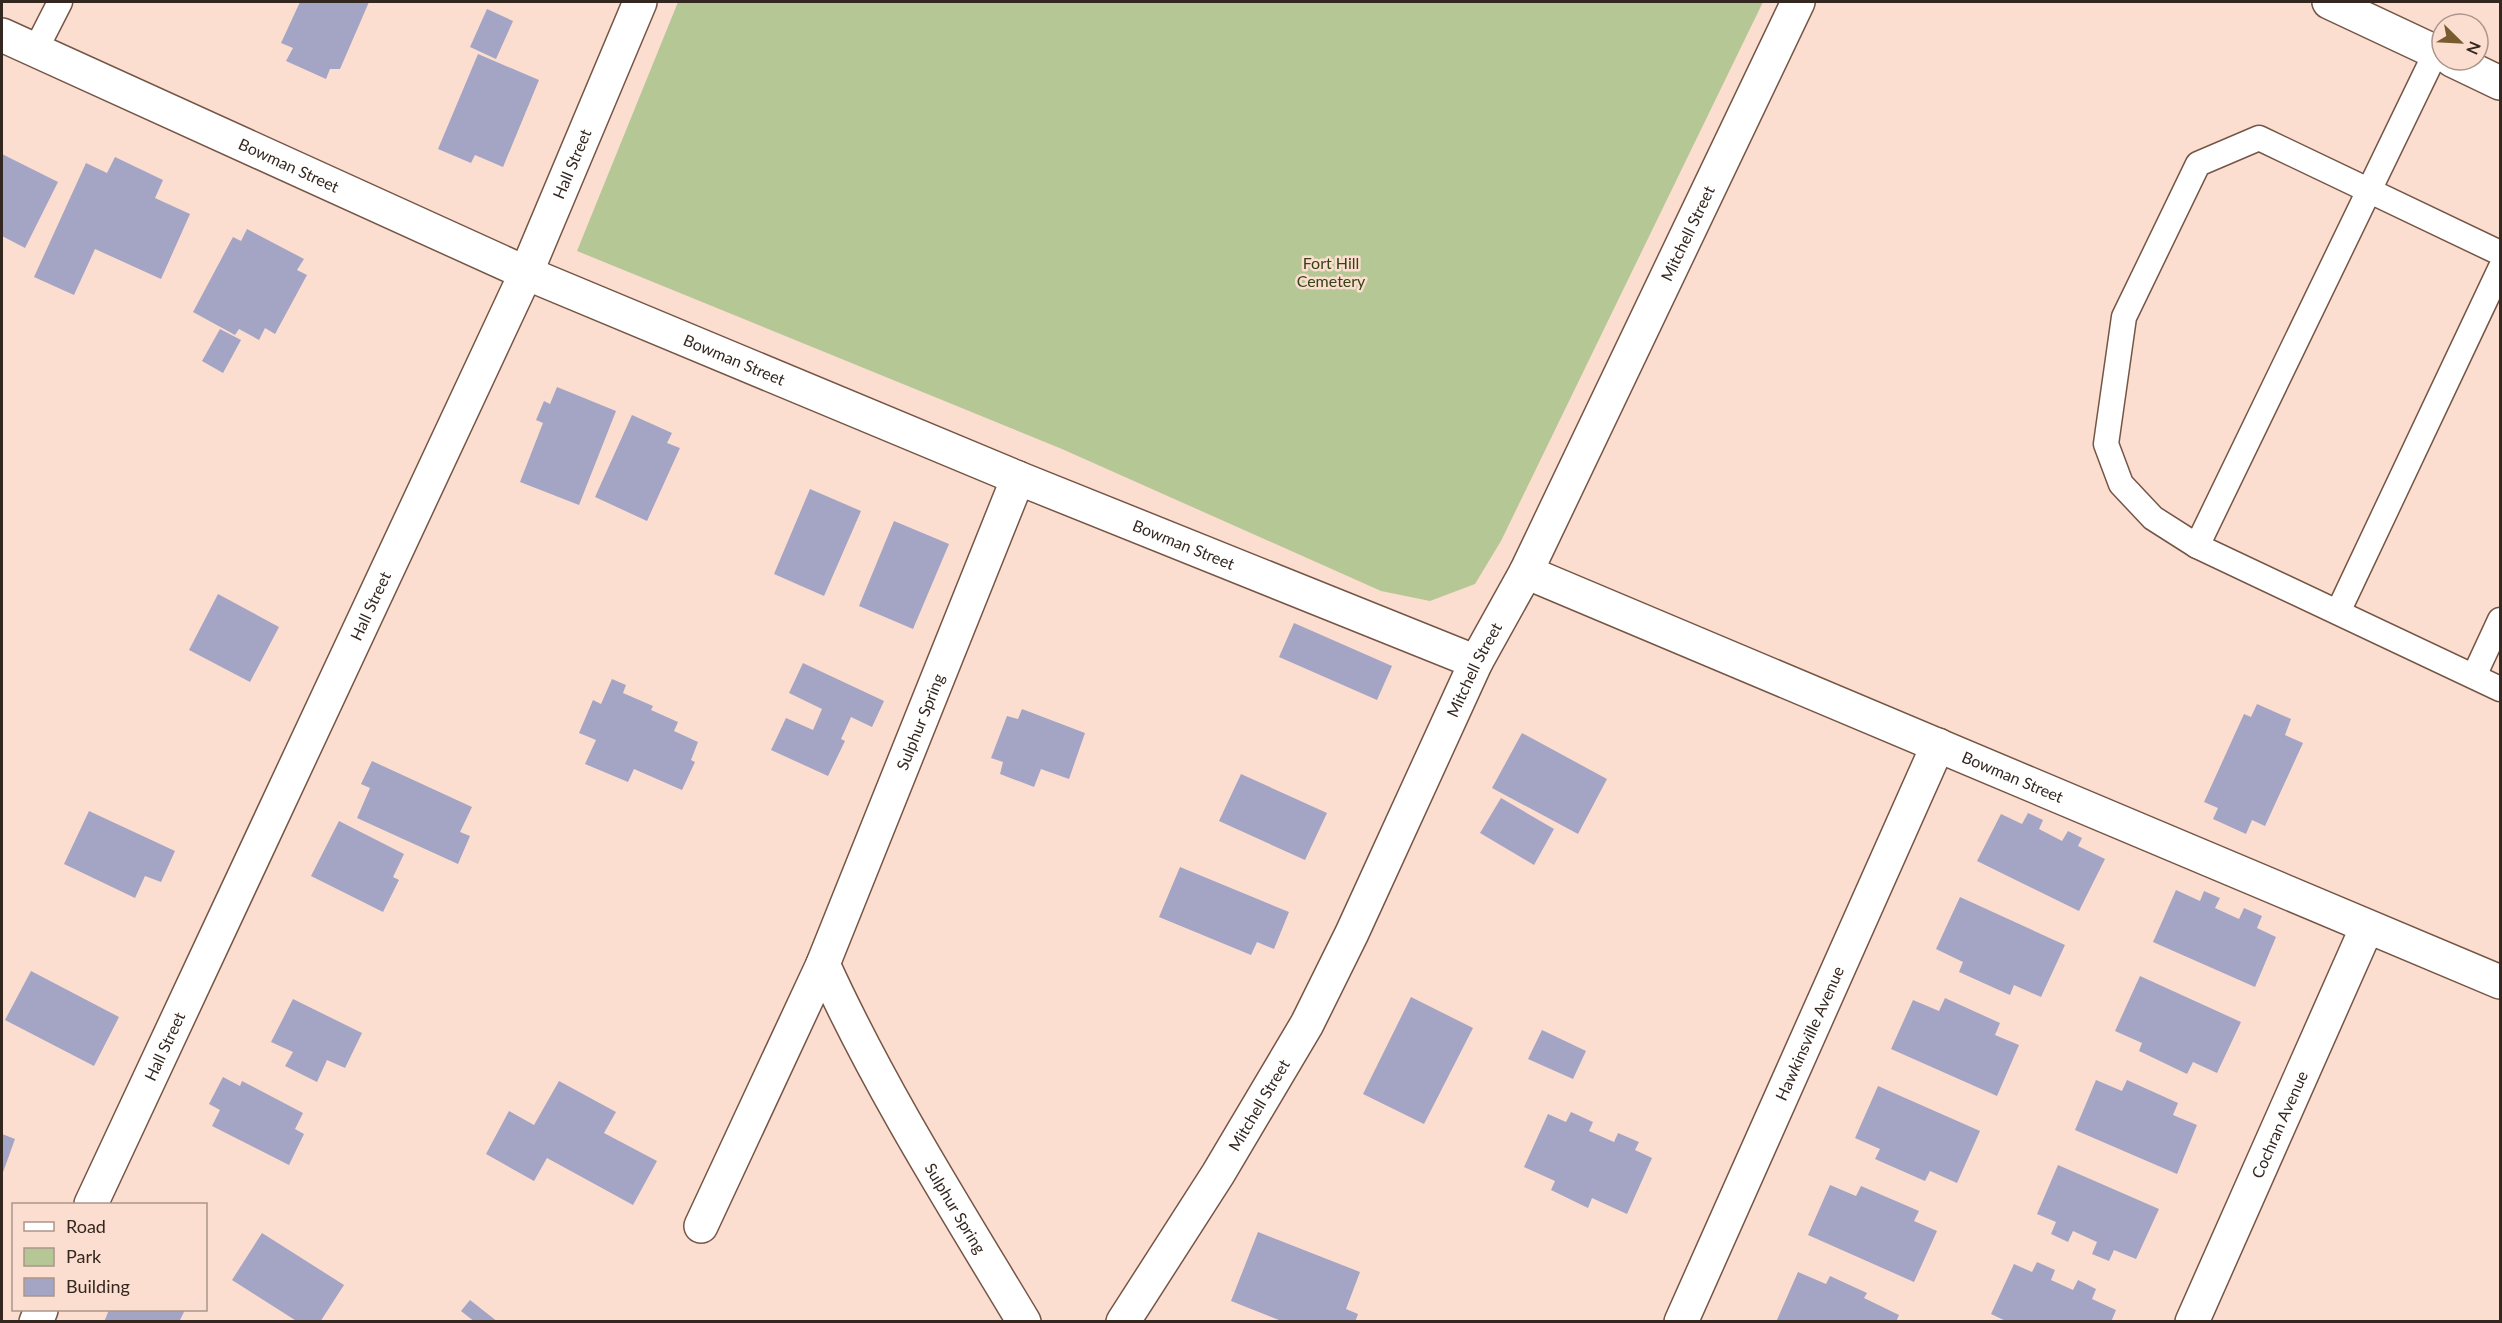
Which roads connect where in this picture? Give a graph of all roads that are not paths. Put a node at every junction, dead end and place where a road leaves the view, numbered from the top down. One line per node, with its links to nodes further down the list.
1 (60, 2): 7 (lane)
2 (640, 2): 14 (street, Hall Street)
3 (1798, 2): 17 (street, Mitchell Street)
4 (2329, 2): 6 (street)
5 (2, 35): 7 (street, Bowman Street)
6 (2430, 50)
7 (35, 51): 14 (street, Bowman Street)
8 (2434, 72): 11 (lane)
9 (2477, 72): 10 (street)
10 (2500, 83)
11 (2368, 190): 12 (lane); 16 (lane); 16 (lane)
12 (2500, 253)
13 (2500, 269): 18 (lane)
14 (526, 273): 15 (street, Bowman Street); 27 (street, Hall Street)
15 (1018, 478): 20 (street, Bowman Street); 25 (street, Sulphur Spring)
16 (2197, 546): 18 (lane)
17 (1526, 572): 20 (street, Mitchell Street); 23 (street, Bowman Street)
18 (2338, 612): 21 (lane)
19 (2500, 620): 21 (lane)
20 (1476, 662): 30 (street, Mitchell Street)
21 (2474, 676): 22 (lane)
22 (2500, 689)
23 (1938, 744): 24 (street, Bowman Street); 31 (street, Hawkinsville Avenue)
24 (2367, 927): 26 (street, Bowman Street); 32 (street, Cochran Avenue)
25 (823, 964): 28 (street, Sulphur Spring); 29 (street, Sulphur Spring)
26 (2500, 981)
27 (91, 1203)
28 (701, 1226)
29 (1024, 1322)
30 (1123, 1322)
31 (1681, 1322)
32 (2192, 1322)

